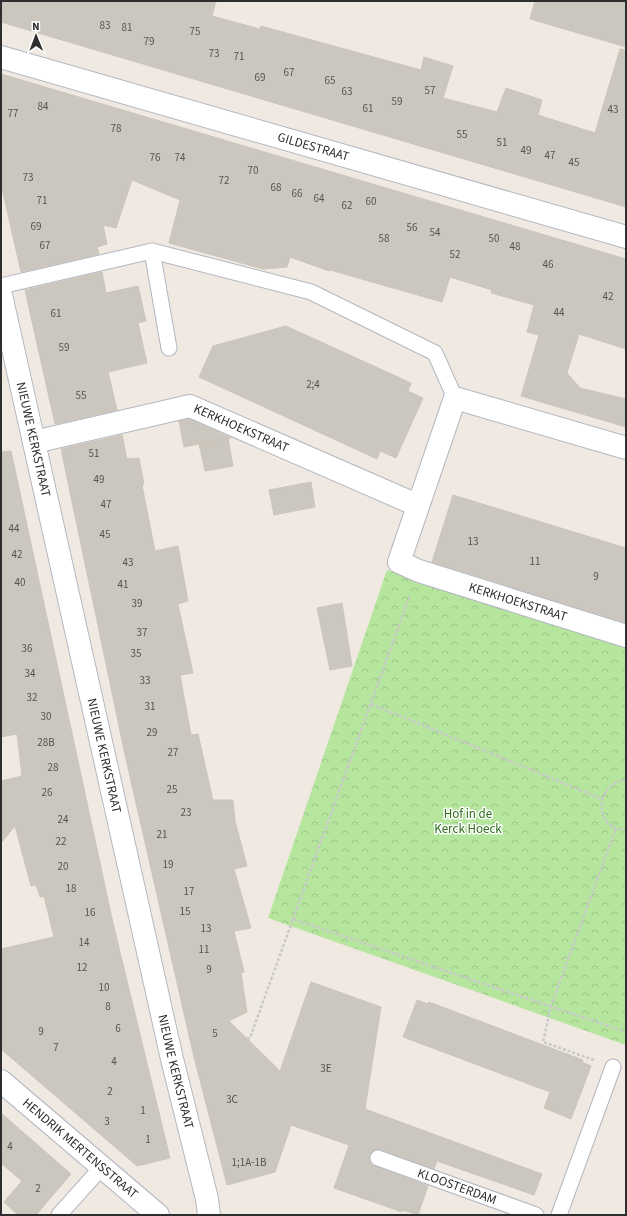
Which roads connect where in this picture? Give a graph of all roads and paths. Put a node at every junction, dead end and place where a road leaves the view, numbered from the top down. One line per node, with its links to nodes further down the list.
1 (1, 57): 2 (street, GILDESTRAAT)
2 (626, 238)
3 (152, 251): 4 (lane); 6 (lane); 7 (lane)
4 (1, 286)
5 (1, 295): 8 (street, NIEUWE KERKSTRAAT)
6 (169, 348)
7 (455, 398): 9 (street); 10 (street, KERKHOEKSTRAAT)
8 (34, 442): 10 (street, KERKHOEKSTRAAT); 28 (street, NIEUWE KERKSTRAAT)
9 (626, 448)
10 (417, 505): 11 (street, KERKHOEKSTRAAT)
11 (419, 571): 12 (street, KERKHOEKSTRAAT); 13 (path)
12 (626, 636)
13 (371, 704): 15 (path); 18 (path)
14 (626, 780): 15 (path)
15 (602, 799): 16 (path)
16 (616, 828): 17 (path); 19 (path)
17 (626, 830)
18 (293, 919): 19 (path); 21 (path)
19 (551, 1006): 20 (path); 22 (path)
20 (626, 1032)
21 (247, 1039)
22 (613, 1067): 30 (lane)
23 (1, 1081): 25 (street, HENDRIK MERTENSSTRAAT)
24 (378, 1158): 29 (lane, KLOOSTERDAM)
25 (101, 1168): 26 (lane); 27 (street, HENDRIK MERTENSSTRAAT)
26 (59, 1215)
27 (158, 1215)
28 (209, 1215)
29 (536, 1215)
30 (559, 1215)

